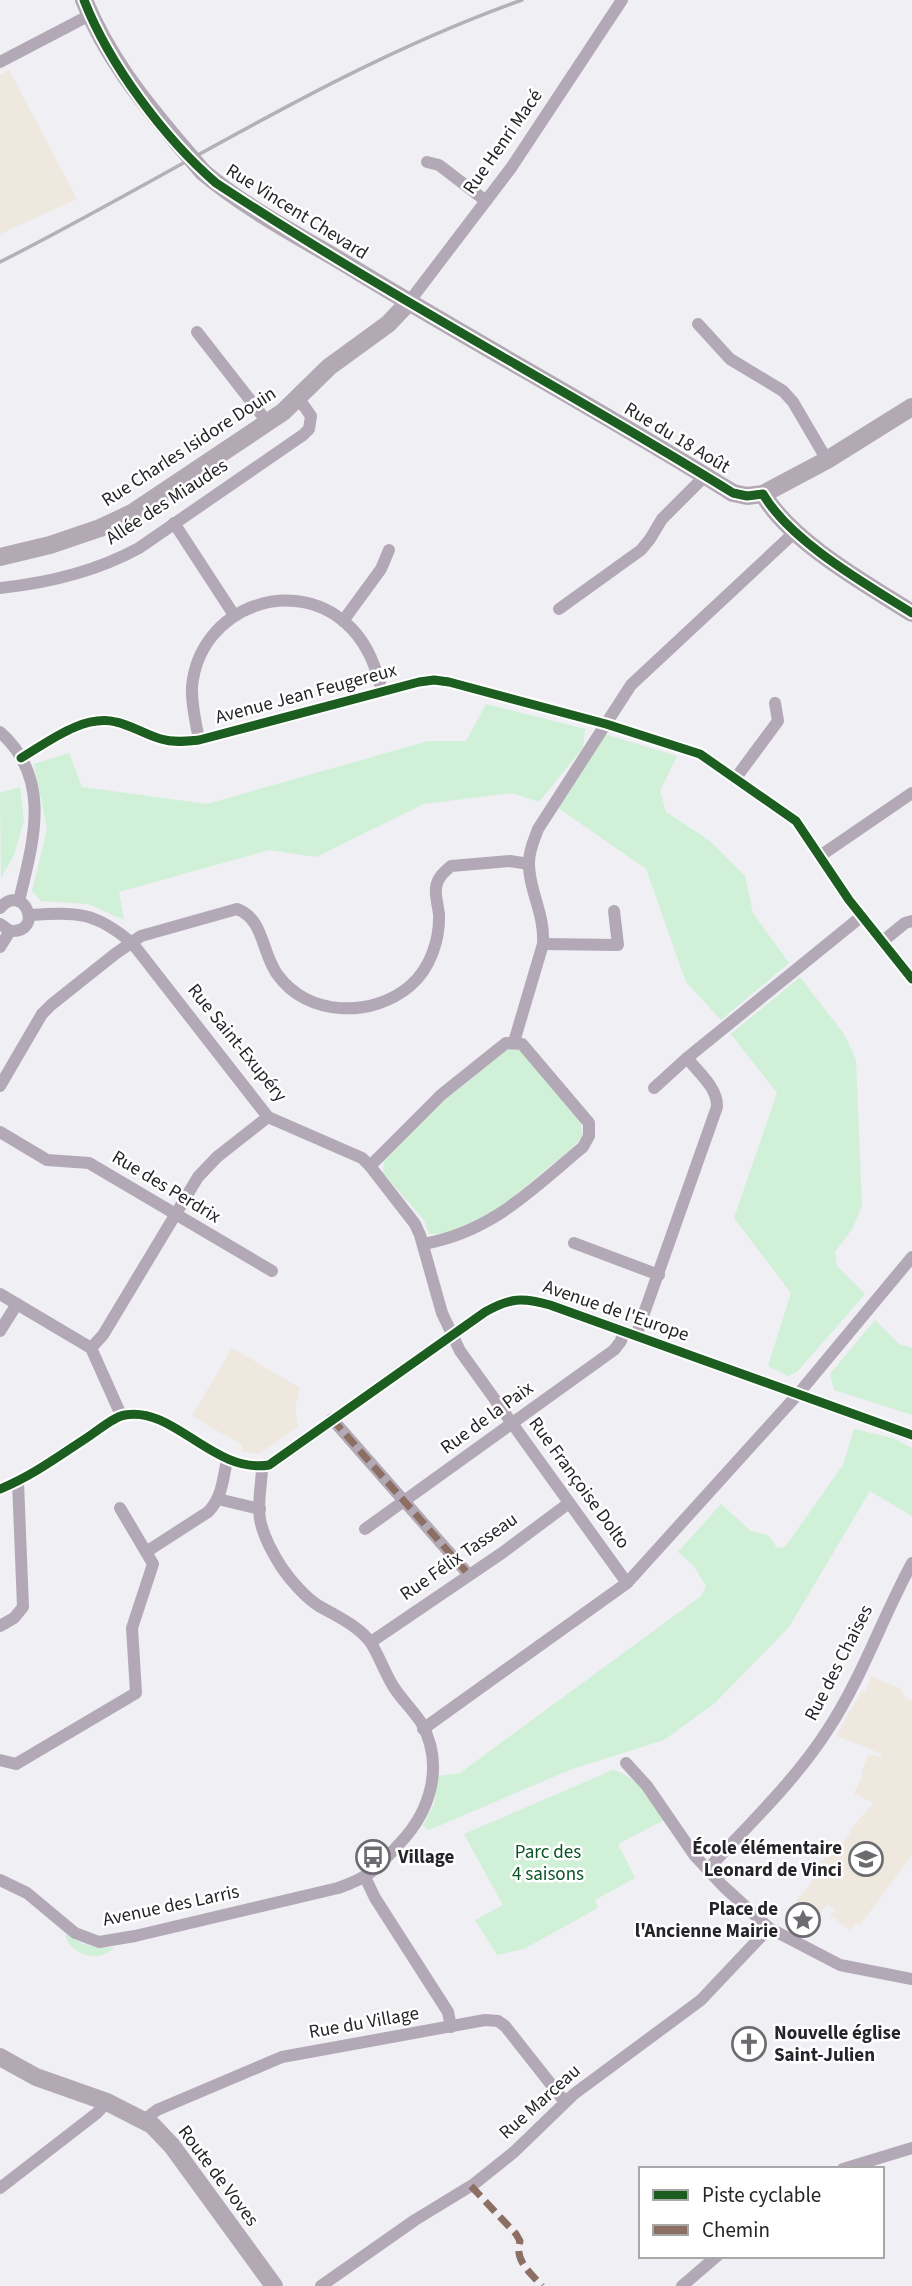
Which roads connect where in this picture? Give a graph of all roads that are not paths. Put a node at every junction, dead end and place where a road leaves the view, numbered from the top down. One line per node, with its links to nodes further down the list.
1 (622, 0): 5 (street, Rue Henri Macé)
2 (87, 8): 3 (street); 6 (street, Rue Vincent Chevard, bridge)
3 (0, 62)
4 (433, 161): 5 (street)
5 (486, 201): 6 (street, Rue Henri Macé)
6 (410, 302): 9 (street, Rue Charles Isidore Douin); 13 (street, Rue du 18 Août)
7 (698, 324): 12 (street)
8 (197, 332): 11 (street)
9 (299, 399): 11 (street, Rue Charles Isidore Douin); 15 (street, Allée des Miaudes)
10 (912, 407): 12 (street)
11 (268, 423): 18 (street, Rue Charles Isidore Douin)
12 (827, 460): 14 (street)
13 (705, 476): 14 (street, Rue du 18 Août); 20 (street, Rue du 18 Août)
14 (763, 494): 16 (street)
15 (174, 523): 19 (street, Allée des Miaudes); 22 (street)
16 (795, 532): 21 (street); 26 (street)
17 (389, 550): 23 (street)
18 (0, 557)
19 (0, 588)
20 (559, 609)
21 (912, 613)
22 (234, 615): 23 (street); 28 (street)
23 (343, 621): 24 (street)
24 (382, 691): 26 (street, Avenue Jean Feugereux); 28 (street, Avenue Jean Feugereux)
25 (775, 703): 30 (street)
26 (606, 724): 30 (street, Avenue Jean Feugereux); 33 (street)
27 (0, 732): 29 (street)
28 (199, 740): 29 (street, Avenue Jean Feugereux)
29 (21, 758): 34 (street)
30 (735, 779): 32 (street, Avenue Jean Feugereux)
31 (912, 793): 32 (street)
32 (820, 856): 38 (street, Avenue Jean Feugereux)
33 (529, 864): 42 (street); 43 (street)
34 (19, 901): 35 (street); 37 (street)
35 (0, 908)
36 (614, 911): 43 (street)
37 (29, 915): 40 (street); 42 (street, Rue Saint-Exupéry)
38 (862, 916): 41 (street, Avenue Jean Feugereux); 47 (street)
39 (912, 922): 41 (street)
40 (5, 928): 44 (street)
41 (883, 941): 45 (street, Avenue Jean Feugereux)
42 (133, 944): 48 (street); 50 (street, Rue Saint-Exupéry)
43 (543, 944): 46 (street)
44 (0, 947)
45 (912, 979)
46 (514, 1042): 52 (street); 55 (street)
47 (687, 1058): 49 (street); 58 (street, Rue de la Paix)
48 (0, 1086)
49 (654, 1088)
50 (268, 1117): 52 (street, Rue Saint-Exupéry); 53 (street)
51 (0, 1132): 53 (street, Rue des Perdrix)
52 (370, 1166): 55 (street, Rue Saint-Exupéry)
53 (175, 1215): 57 (street, Rue des Perdrix); 64 (street)
54 (574, 1243): 58 (street)
55 (423, 1244): 62 (street, Rue Saint-Exupéry)
56 (912, 1258): 65 (street)
57 (272, 1271)
58 (659, 1275): 63 (street, Rue de la Paix)
59 (0, 1294): 60 (street)
60 (17, 1304): 61 (street); 64 (street)
61 (0, 1331)
62 (453, 1334): 63 (street, Avenue de l'Europe); 67 (street, Avenue de l'Europe); 68 (street, Rue Françoise Dolto)
63 (629, 1334): 65 (street, Avenue de l'Europe); 68 (street, Rue de la Paix)
64 (91, 1348): 66 (street)
65 (799, 1393): 69 (street, Avenue de l'Europe); 83 (street)
66 (121, 1415): 70 (street); 72 (street)
67 (332, 1419): 71 (street, Avenue de l'Europe); 75 (street)
68 (512, 1423): 75 (street, Rue de la Paix); 76 (street, Rue Françoise Dolto)
69 (912, 1435)
70 (228, 1460): 71 (street); 74 (street)
71 (262, 1466): 78 (street)
72 (18, 1482): 73 (street); 84 (street)
73 (0, 1489)
74 (218, 1499): 78 (street); 80 (street)
75 (404, 1501): 79 (street, Rue de la Paix); 82 (street)
76 (569, 1503): 82 (street, Rue Félix Tasseau); 83 (street, Rue Françoise Dolto)
77 (120, 1508): 80 (street)
78 (260, 1509): 85 (street)
79 (365, 1529)
80 (146, 1552): 87 (street)
81 (912, 1563): 89 (street, Rue des Chaises)
82 (469, 1575): 85 (street, Rue Félix Tasseau)
83 (627, 1583): 86 (street)
84 (0, 1626)
85 (371, 1642): 86 (street)
86 (423, 1729): 90 (street)
87 (0, 1760)
88 (626, 1763): 89 (street)
89 (708, 1869): 92 (street)
90 (365, 1877): 91 (street, Avenue des Larris); 94 (street)
91 (0, 1880)
92 (769, 1928): 93 (street); 97 (street, Rue Marceau)
93 (912, 1979)
94 (451, 2027): 97 (street, Rue du Village); 98 (street, Rue du Village)
95 (0, 2057): 96 (street, Route de Voves)
96 (107, 2102): 98 (street, Route de Voves); 101 (street)
97 (565, 2102): 104 (street, Rue Marceau)
98 (144, 2120): 103 (street, Route de Voves)
99 (912, 2148): 100 (street)
100 (850, 2167)
101 (0, 2188)
102 (715, 2258): 105 (street)
103 (275, 2286)
104 (321, 2286)
105 (682, 2286)

